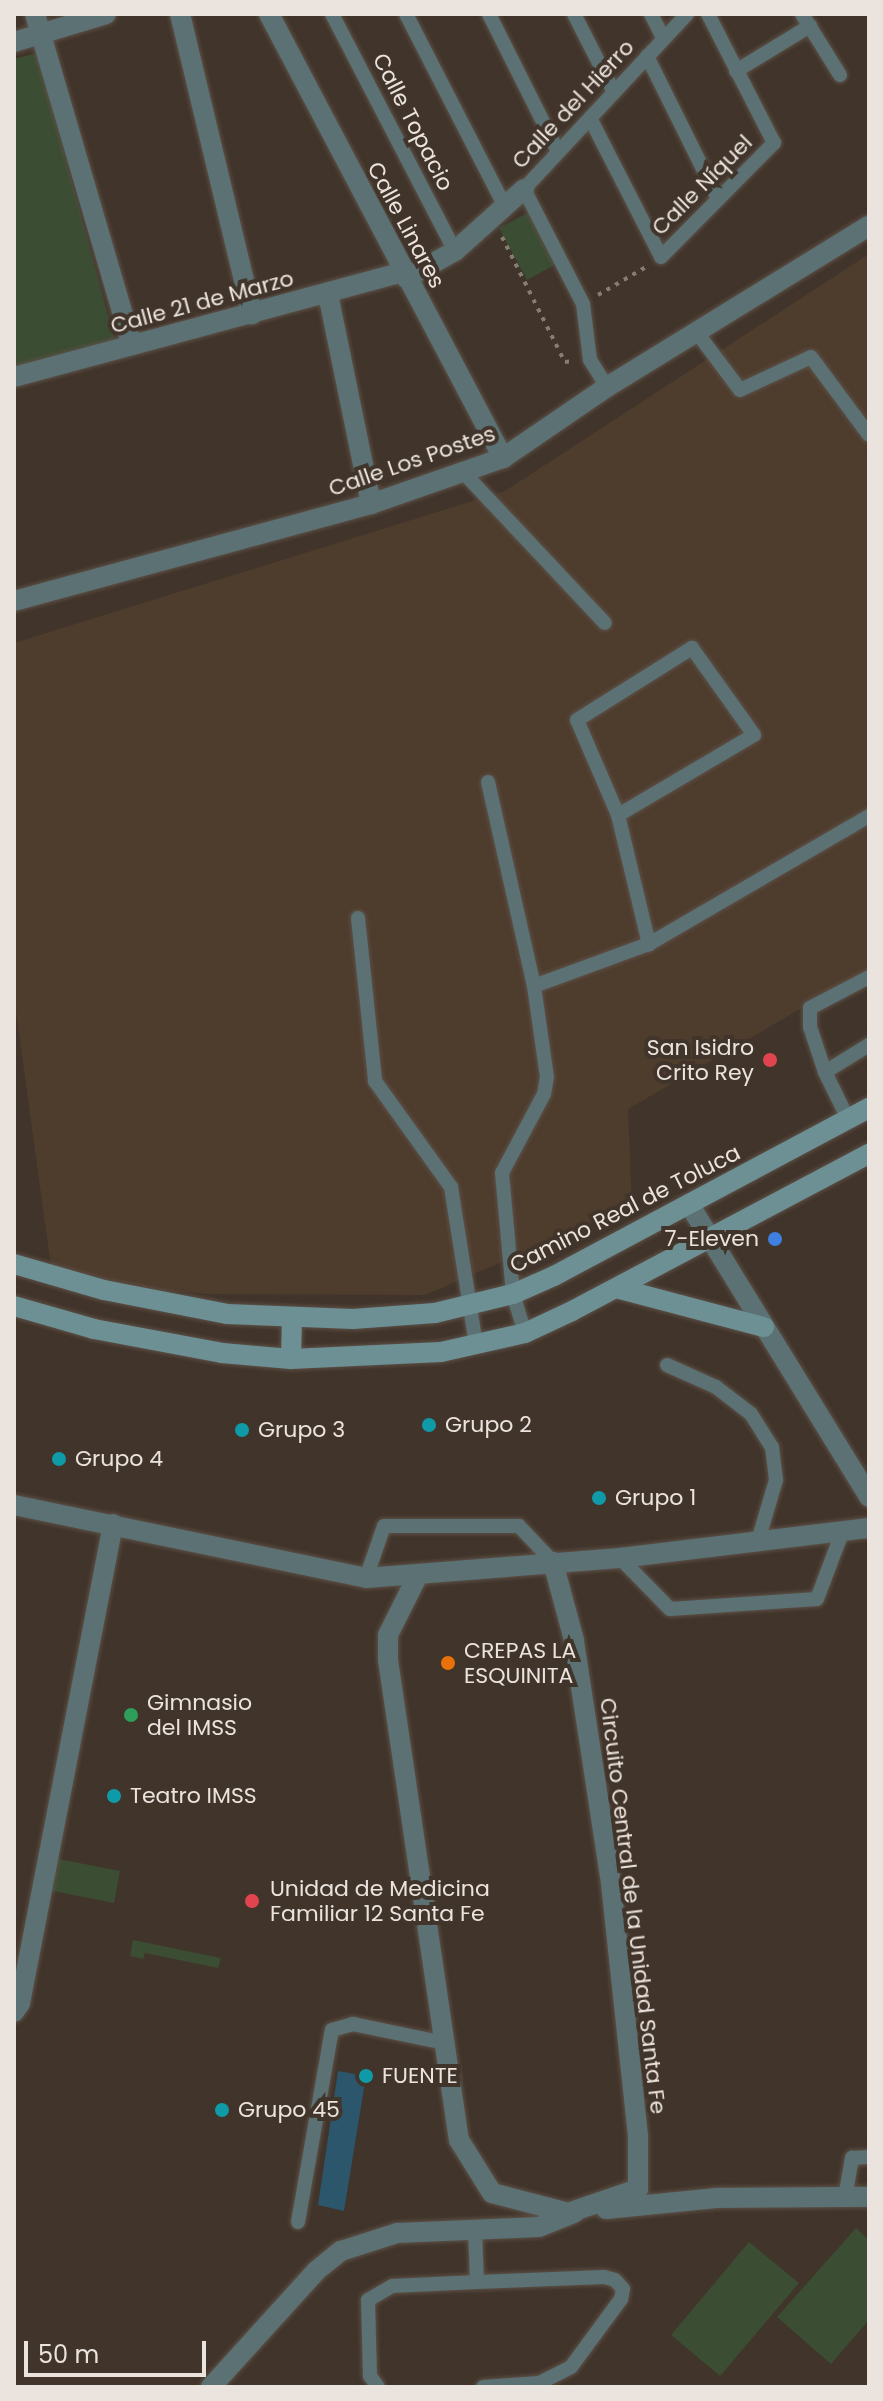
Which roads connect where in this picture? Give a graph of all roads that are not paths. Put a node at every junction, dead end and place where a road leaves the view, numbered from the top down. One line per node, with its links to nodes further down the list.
1 (35, 14): 13 (street)
2 (106, 14): 13 (street)
3 (180, 14): 29 (street)
4 (269, 14): 27 (street, Calle Linares)
5 (332, 14): 26 (lane, Calle Topacio)
6 (406, 14): 24 (lane)
7 (489, 14): 21 (lane)
8 (574, 14): 19 (lane)
9 (651, 14): 14 (lane)
10 (687, 14): 14 (lane, Calle del Hierro)
11 (708, 14): 17 (lane)
12 (806, 20): 17 (lane); 18 (lane)
13 (41, 34): 15 (street); 31 (street)
14 (664, 39): 16 (lane, Calle del Hierro)
15 (14, 42)
16 (647, 56): 19 (lane, Calle del Hierro); 23 (lane)
17 (736, 71): 23 (lane, Calle Níquel)
18 (840, 75)
19 (614, 92): 20 (lane, Calle del Hierro)
20 (590, 118): 21 (lane, Calle del Hierro); 23 (lane, Calle Níquel)
21 (558, 152): 22 (lane, Calle del Hierro)
22 (524, 189): 24 (street, Calle 21 de Marzo); 33 (lane)
23 (718, 199)
24 (498, 211): 26 (street, Calle 21 de Marzo)
25 (869, 226): 30 (street, Calle Los Postes)
26 (455, 251): 27 (street, Calle 21 de Marzo)
27 (404, 275): 28 (street, Calle 21 de Marzo); 35 (street, Calle Linares)
28 (328, 294): 29 (street, Calle 21 de Marzo); 37 (street)
29 (252, 314): 31 (street, Calle 21 de Marzo)
30 (698, 334): 33 (street, Calle Los Postes); 34 (lane)
31 (132, 345): 32 (street, Calle 21 de Marzo)
32 (14, 377)
33 (607, 387): 35 (street, Calle Los Postes)
34 (869, 435)
35 (503, 458): 36 (street, Calle Los Postes)
36 (463, 472): 37 (street, Calle Los Postes); 39 (lane)
37 (371, 504): 38 (street, Calle Los Postes)
38 (14, 601)
39 (605, 623)
40 (488, 782): 46 (lane)
41 (618, 815): 41 (lane); 44 (lane)
42 (869, 816): 44 (lane)
43 (358, 918): 57 (lane)
44 (649, 944): 46 (lane)
45 (869, 977): 48 (lane)
46 (534, 986): 56 (lane)
47 (869, 1045): 48 (lane)
48 (825, 1072): 50 (lane)
49 (869, 1108): 50 (main road, Camino Real de Toluca)
50 (848, 1119): 52 (main road, Camino Real de Toluca)
51 (869, 1154): 53 (main road)
52 (689, 1204): 53 (street); 56 (main road, Camino Real de Toluca)
53 (714, 1238): 55 (main road); 60 (street)
54 (14, 1264): 59 (main road, Camino Real de Toluca)
55 (620, 1289): 60 (main road); 61 (main road)
56 (513, 1294): 57 (main road, Camino Real de Toluca); 61 (lane)
57 (468, 1305): 59 (main road, Camino Real de Toluca); 62 (lane)
58 (14, 1306): 63 (main road)
59 (292, 1319): 63 (main road)
60 (764, 1327): 65 (street)
61 (525, 1333): 62 (main road)
62 (476, 1344): 63 (main road)
63 (291, 1359)
64 (667, 1365): 70 (lane)
65 (869, 1497)
66 (14, 1505): 67 (street)
67 (113, 1524): 74 (street); 75 (street)
68 (869, 1528): 69 (street)
69 (842, 1533): 70 (street); 71 (lane)
70 (757, 1544): 71 (street)
71 (620, 1558): 72 (street)
72 (553, 1562): 73 (street); 74 (lane); 80 (street, Circuito Central de la Unidad Santa Fe)
73 (417, 1577): 74 (street); 76 (street)
74 (366, 1578)
75 (14, 2012)
76 (445, 2043): 80 (street); 81 (lane)
77 (869, 2157): 79 (lane)
78 (869, 2197): 79 (street)
79 (845, 2198): 80 (street)
80 (568, 2213): 82 (street)
81 (298, 2222)
82 (475, 2230): 83 (lane); 84 (street)
83 (477, 2282): 85 (lane); 86 (lane)
84 (211, 2387)
85 (378, 2387)
86 (483, 2387)

